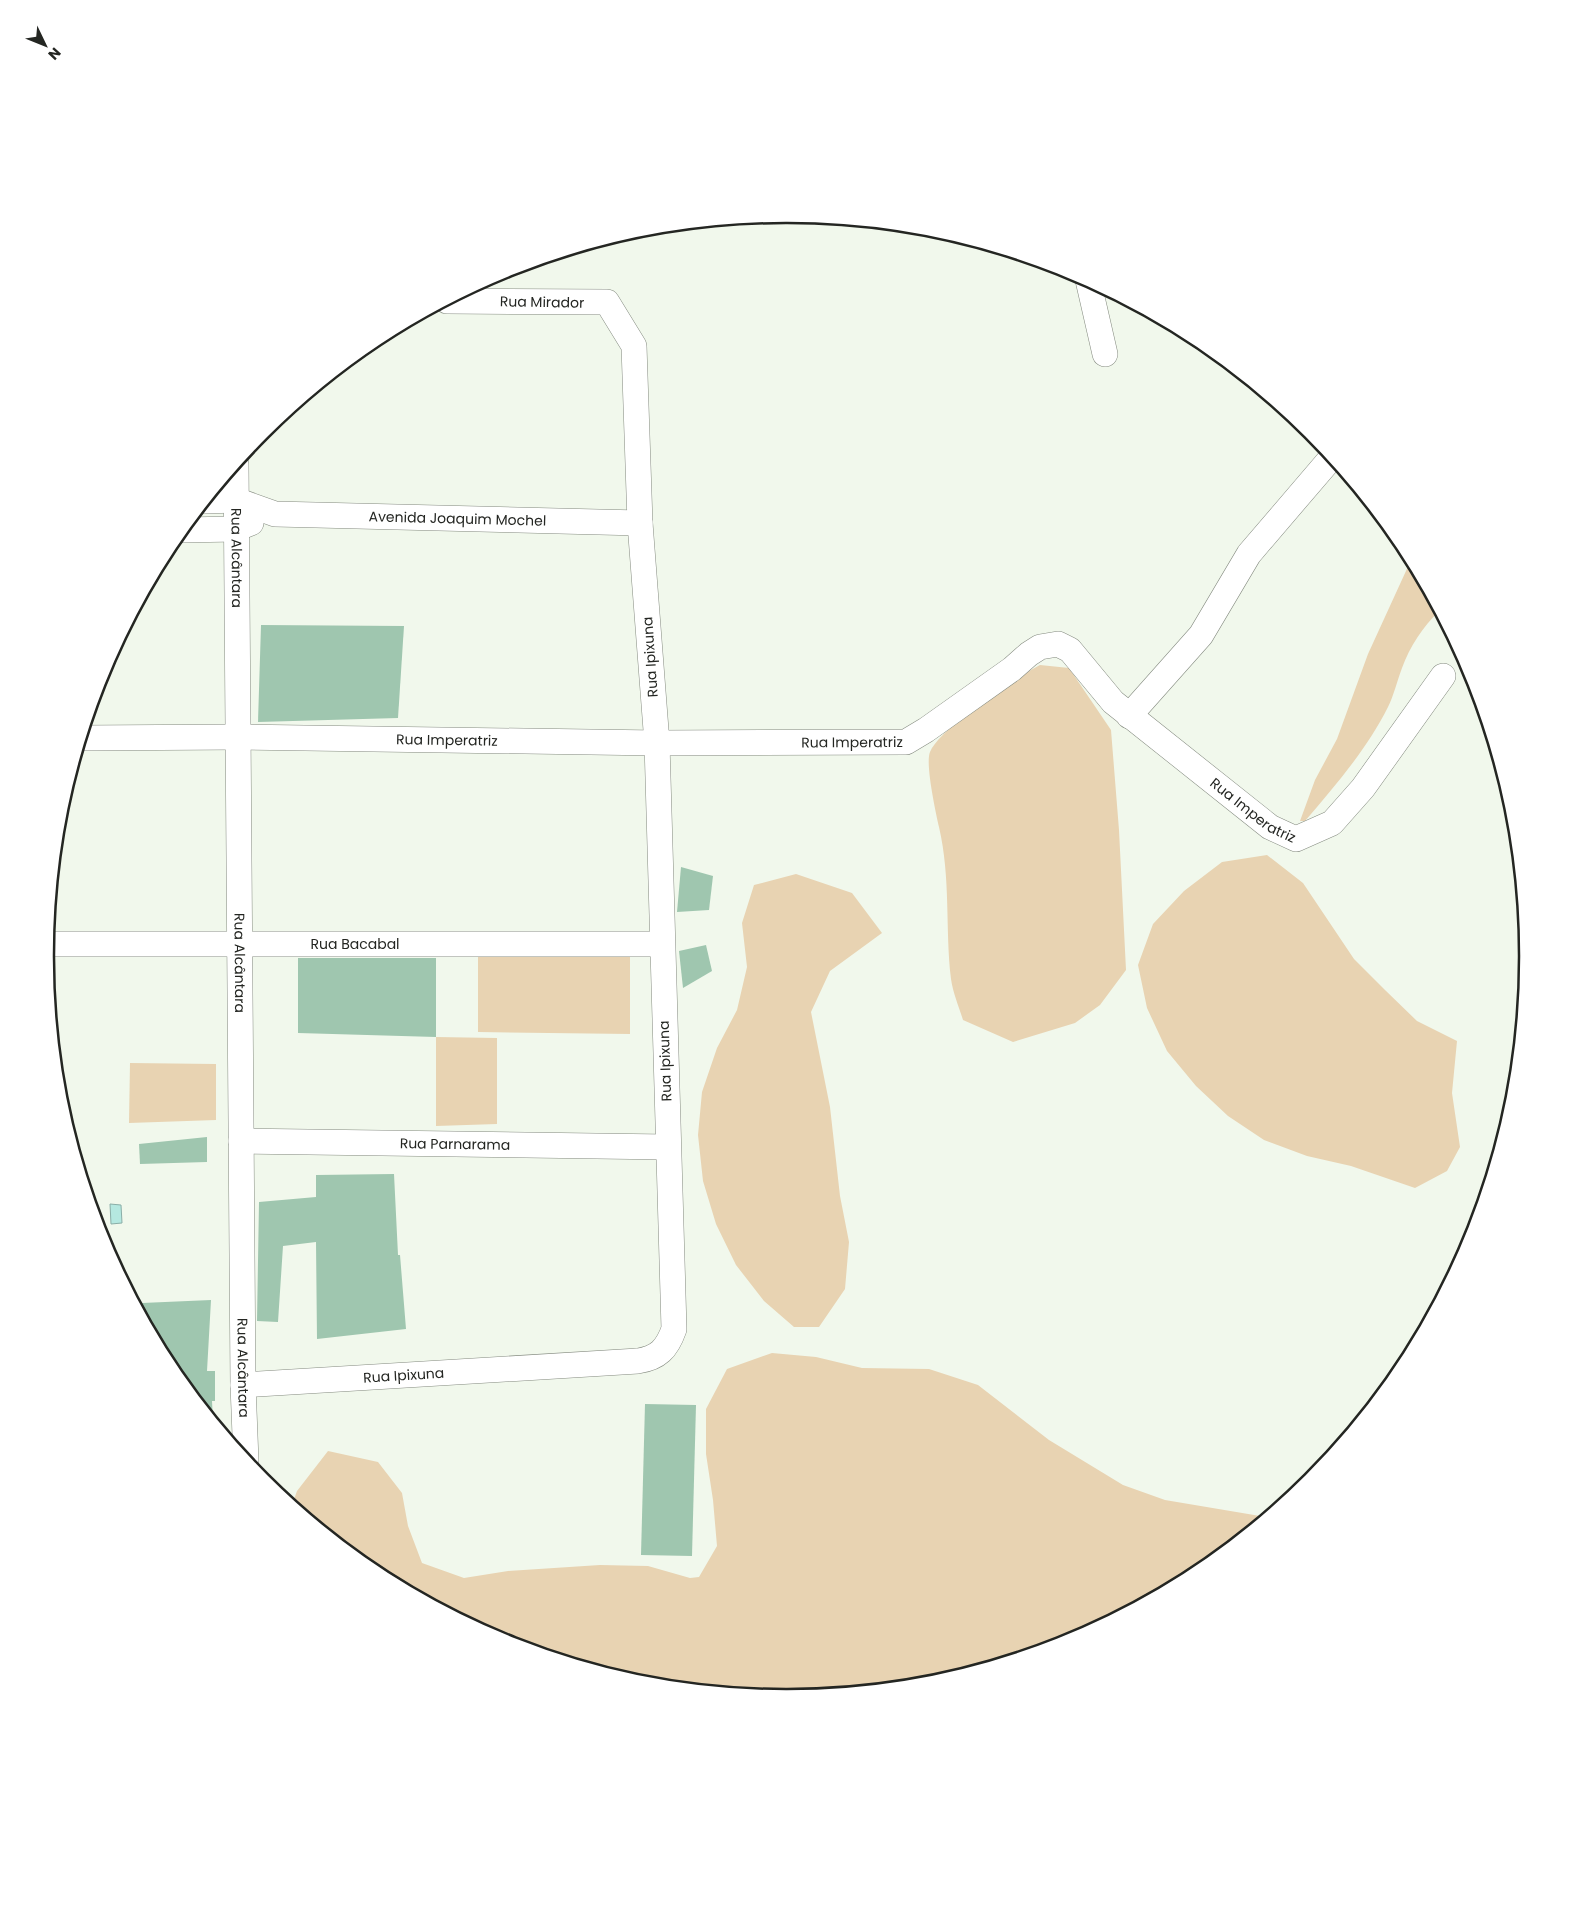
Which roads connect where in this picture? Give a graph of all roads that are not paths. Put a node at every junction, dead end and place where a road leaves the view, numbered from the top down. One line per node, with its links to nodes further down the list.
1 (1090, 290): 4 (street)
2 (458, 301): 3 (street, Rua Mirador)
3 (634, 346): 10 (street, Rua Ipixuna)
4 (1105, 354)
5 (1328, 463): 14 (street)
6 (236, 473): 7 (street, Rua Alcântara)
7 (236, 500): 8 (street, Avenida Joaquim Mochel); 9 (street, Avenida Joaquim Mochel); 11 (street, Rua Alcântara)
8 (213, 501)
9 (275, 514): 10 (street, Avenida Joaquim Mochel); 11 (street, Avenida Joaquim Mochel)
10 (640, 523): 17 (street, Rua Ipixuna)
11 (236, 529): 12 (street, Avenida Joaquim Mochel); 16 (street, Rua Alcântara)
12 (191, 530)
13 (1443, 676): 14 (street, Rua Imperatriz)
14 (1129, 716): 17 (street, Rua Imperatriz)
15 (88, 738): 16 (street, Rua Imperatriz)
16 (238, 738): 17 (street, Rua Imperatriz); 18 (street, Rua Alcântara)
17 (656, 743): 20 (street, Rua Ipixuna)
18 (239, 943): 19 (street, Rua Bacabal); 20 (street, Rua Bacabal); 21 (street, Rua Alcântara)
19 (54, 944)
20 (662, 944): 22 (street, Rua Ipixuna)
21 (241, 1141): 22 (street, Rua Parnarama); 23 (street, Rua Alcântara)
22 (668, 1147): 23 (street, Rua Ipixuna)
23 (243, 1385): 24 (street, Rua Alcântara)
24 (246, 1449)

